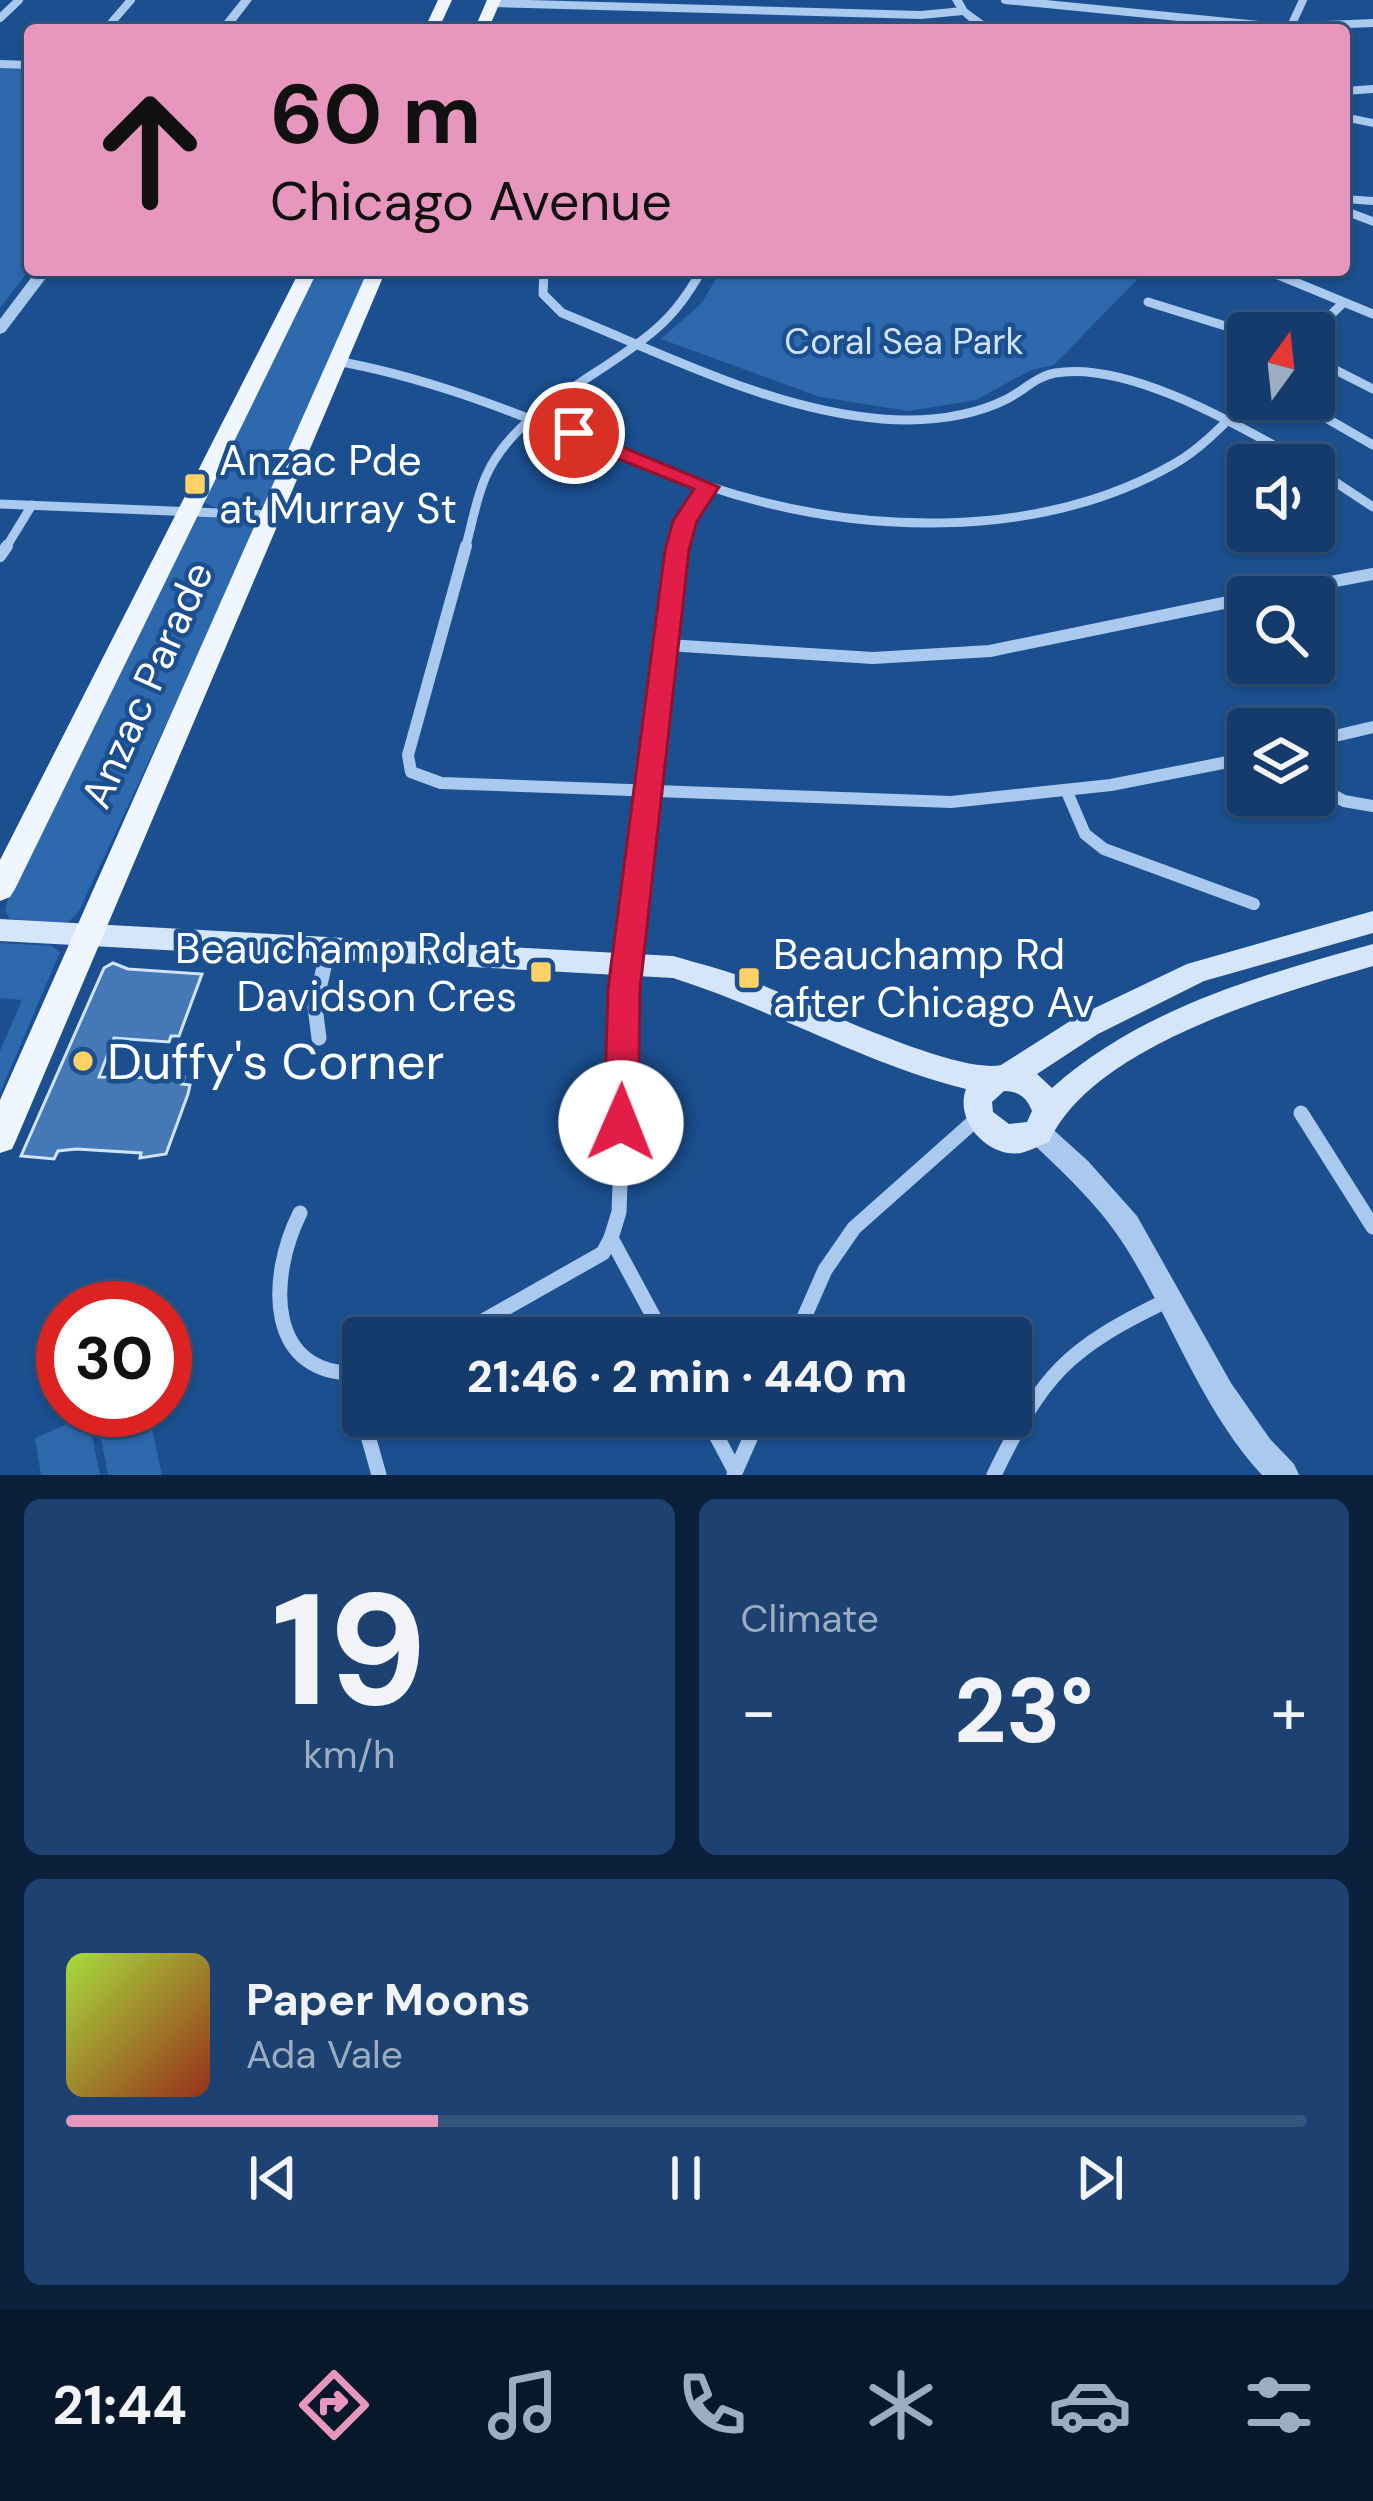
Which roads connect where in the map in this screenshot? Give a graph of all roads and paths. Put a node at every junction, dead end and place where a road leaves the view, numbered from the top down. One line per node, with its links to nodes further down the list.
1 (19, 0): 10 (street)
2 (131, 0): 11 (street)
3 (247, 0): 12 (street)
4 (1005, 0): 8 (street)
5 (1120, 0): 8 (street)
6 (494, 2): 9 (street)
7 (955, 6): 9 (street); 14 (street)
8 (1113, 10): 15 (street)
9 (866, 14): 13 (street)
10 (1, 16)
11 (110, 24)
12 (228, 24)
13 (864, 24)
14 (981, 24)
15 (1269, 24)
16 (40, 276): 27 (street)
17 (306, 276): 43 (main road, Anzac Parade)
18 (374, 276): 29 (main road, Anzac Parade)
19 (543, 276): 28 (street)
20 (698, 276): 28 (street)
21 (1279, 276): 23 (street)
22 (1148, 302): 26 (street)
23 (1342, 304): 24 (street); 25 (street)
24 (1334, 312)
25 (1373, 314)
26 (1227, 327)
27 (0, 329)
28 (637, 342): 32 (street); 35 (street)
29 (336, 361): 32 (street); 44 (main road, Anzac Parade)
30 (1335, 370): 31 (street)
31 (1373, 389)
32 (537, 418): 39 (street); 53 (street)
33 (1227, 419): 35 (street)
34 (1330, 420): 37 (street)
35 (1224, 422): 36 (street); 39 (street)
36 (1268, 444)
37 (1373, 445)
38 (1335, 481): 42 (street)
39 (707, 487): 49 (street)
40 (0, 504): 41 (street)
41 (32, 506): 43 (street); 45 (street)
42 (1373, 507)
43 (190, 511): 44 (street); 57 (main road, Anzac Parade)
44 (272, 515): 61 (main road, Anzac Parade)
45 (0, 556)
46 (1373, 574): 47 (street)
47 (1335, 581)
48 (1227, 602): 49 (street)
49 (667, 645): 53 (street)
50 (1373, 727): 51 (street)
51 (1335, 736)
52 (1227, 762): 54 (street)
53 (649, 791): 54 (street); 64 (street)
54 (1066, 792): 58 (street)
55 (1335, 796): 56 (street)
56 (1373, 806)
57 (0, 889)
58 (1254, 904)
59 (1373, 922): 66 (main road)
60 (0, 930): 61 (main road)
61 (87, 934): 62 (main road); 69 (main road, Anzac Parade)
62 (328, 948): 64 (main road); 65 (street)
63 (1373, 955): 68 (main road)
64 (628, 964): 66 (main road); 72 (street)
65 (319, 1038)
66 (988, 1095): 68 (main road); 68 (main road); 76 (street)
67 (1301, 1113): 71 (street)
68 (1042, 1122): 73 (street)
69 (0, 1138)
70 (300, 1213): 77 (street)
71 (1373, 1226)
72 (611, 1238): 74 (street); 75 (street)
73 (1169, 1299): 83 (street); 84 (street)
74 (490, 1317)
75 (654, 1317)
76 (804, 1317)
77 (342, 1371)
78 (371, 1437): 82 (street)
79 (716, 1437): 81 (street)
80 (750, 1437): 81 (street)
81 (734, 1473)
82 (379, 1475)
83 (994, 1475)
84 (1283, 1475)

